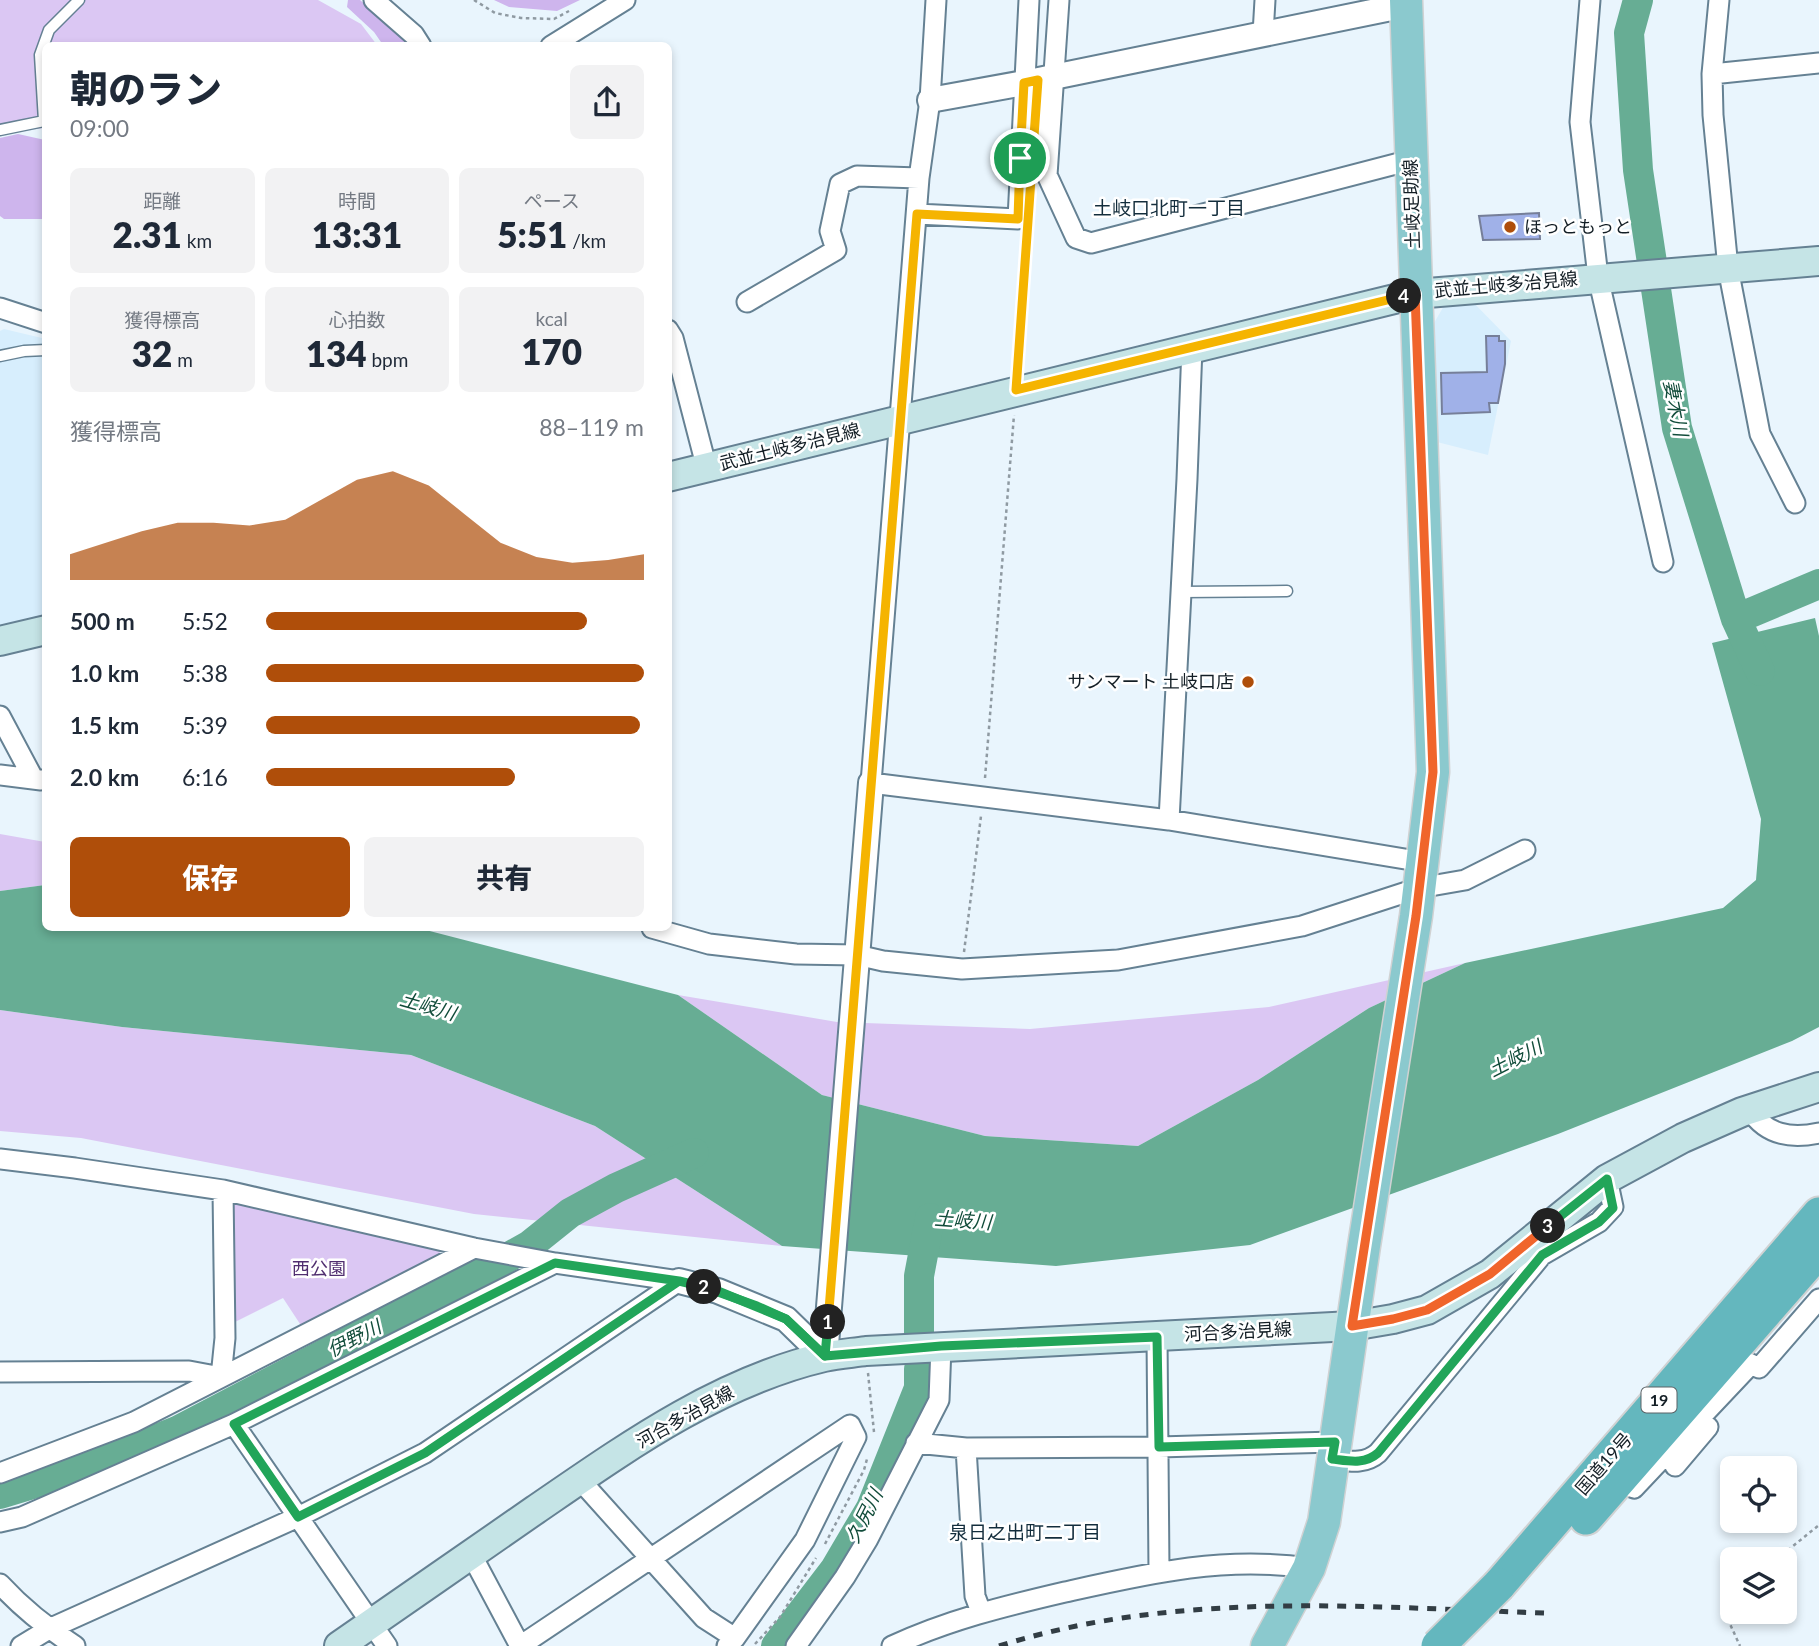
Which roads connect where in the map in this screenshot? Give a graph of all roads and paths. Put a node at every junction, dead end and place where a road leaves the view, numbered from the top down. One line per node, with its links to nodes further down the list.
1 (79, 0): 14 (lane)
2 (374, 0): 15 (street)
3 (474, 0): 12 (path)
4 (625, 0): 16 (street)
5 (936, 0): 23 (street)
6 (1029, 0): 21 (street)
7 (1059, 0): 20 (street)
8 (1265, 0): 13 (street)
9 (1590, 0): 32 (street)
10 (1718, 0): 19 (street)
11 (1406, 2): 13 (street); 26 (main road, 土岐足助線)
12 (578, 7)
13 (1263, 34): 20 (street)
14 (45, 42)
15 (418, 42)
16 (557, 42)
17 (42, 49): 22 (lane)
18 (1819, 63): 19 (street)
19 (1712, 74): 31 (street)
20 (1054, 77): 21 (street); 26 (street)
21 (1024, 83): 23 (street); 28 (street)
22 (42, 88)
23 (930, 100): 27 (street)
24 (42, 121): 25 (lane)
25 (0, 130)
26 (1411, 160): 33 (main road, 土岐足助線)
27 (919, 178): 28 (street); 34 (street)
28 (917, 214): 42 (street)
29 (1028, 229): 41 (path)
30 (1819, 261): 31 (main road, 武並土岐多治見線)
31 (1724, 268): 32 (main road, 武並土岐多治見線); 45 (street)
32 (1603, 277): 33 (main road, 武並土岐多治見線); 46 (street)
33 (1415, 294): 38 (main road, 武並土岐多治見線); 58 (main road, 土岐足助線)
34 (747, 302)
35 (0, 309): 36 (street)
36 (42, 322)
37 (672, 336): 43 (street)
38 (1192, 347): 41 (main road, 武並土岐多治見線); 48 (street)
39 (42, 350): 40 (lane)
40 (0, 356)
41 (1016, 390): 42 (main road, 武並土岐多治見線); 55 (path)
42 (899, 419): 43 (main road, 武並土岐多治見線); 54 (street)
43 (707, 468): 44 (main road, 武並土岐多治見線)
44 (672, 476)
45 (1795, 503)
46 (1663, 562)
47 (1287, 591): 48 (lane)
48 (1180, 592): 56 (street)
49 (42, 631): 50 (main road)
50 (0, 641)
51 (0, 716): 53 (street)
52 (0, 775): 53 (street)
53 (39, 779)
54 (871, 783): 55 (street); 60 (street)
55 (983, 798): 56 (street); 61 (path)
56 (1169, 820): 58 (street)
57 (1525, 850): 58 (street)
58 (1419, 888): 61 (street); 74 (main road, 土岐足助線)
59 (663, 931): 60 (street)
60 (857, 961): 61 (street); 77 (street)
61 (962, 969)
62 (1819, 1087): 63 (main road, 河合多治見線)
63 (1750, 1110): 64 (street); 66 (main road, 河合多治見線)
64 (1819, 1133)
65 (0, 1159): 67 (street)
66 (1607, 1179): 74 (main road, 河合多治見線); 85 (street)
67 (223, 1190): 69 (street); 80 (street)
68 (1819, 1214): 99 (highway, 国道19号 / 19)
69 (474, 1248): 71 (street); 80 (street)
70 (1819, 1251): 89 (highway, 国道19号 / 19)
71 (555, 1263): 72 (street); 81 (street)
72 (679, 1281): 77 (street); 90 (street)
73 (1819, 1299): 78 (street)
74 (1352, 1326): 75 (main road, 河合多治見線); 85 (main road, 土岐足助線)
75 (1157, 1337): 76 (main road, 河合多治見線); 83 (street)
76 (941, 1346): 77 (main road, 河合多治見線); 82 (street)
77 (825, 1356): 88 (main road, 河合多治見線)
78 (1759, 1368): 86 (street); 89 (street)
79 (0, 1372): 80 (street)
80 (221, 1377): 87 (street)
81 (234, 1424): 90 (street); 91 (street)
82 (916, 1443): 84 (street); 108 (street)
83 (1159, 1447): 84 (street); 85 (street); 97 (street)
84 (966, 1448): 100 (street)
85 (1333, 1450): 96 (main road, 土岐足助線)
86 (1675, 1466)
87 (0, 1473)
88 (580, 1480): 94 (main road, 河合多治見線); 95 (street)
89 (1619, 1482): 99 (highway, 国道19号 / 19)
90 (298, 1517): 102 (street); 103 (street)
91 (0, 1522)
92 (1819, 1525): 93 (path)
93 (1792, 1547)
94 (471, 1554): 95 (street); 103 (main road, 河合多治見線)
95 (651, 1557): 104 (street); 104 (street)
96 (1309, 1569): 97 (street); 110 (main road, 土岐足助線)
97 (1159, 1571): 100 (street)
98 (0, 1584): 102 (street)
99 (1509, 1588): 111 (highway, 国道19号 / 19, bridge); 112 (highway, 国道19号 / 19)
100 (981, 1612): 109 (street)
101 (1730, 1624): 113 (path)
102 (49, 1629): 105 (street); 106 (street)
103 (380, 1634): 107 (main road, 河合多治見線)
104 (731, 1642)
105 (22, 1646)
106 (75, 1646)
107 (339, 1646)
108 (796, 1646)
109 (892, 1646)
110 (1267, 1646)
111 (1438, 1646)
112 (1465, 1646)
113 (1740, 1646)

